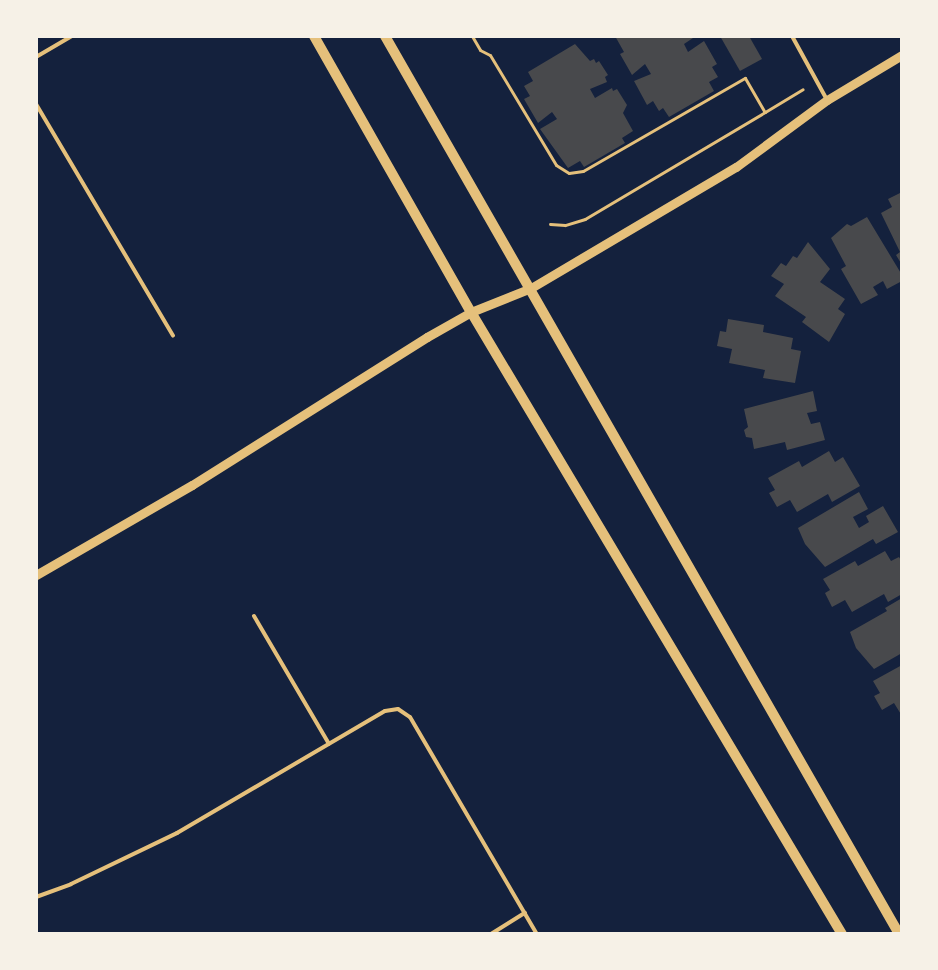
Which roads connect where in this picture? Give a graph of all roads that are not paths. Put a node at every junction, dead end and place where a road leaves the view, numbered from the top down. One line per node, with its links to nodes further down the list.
1 (72, 36): 6 (lane)
2 (314, 36): 10 (main road)
3 (385, 36): 9 (main road)
4 (792, 36): 7 (lane)
5 (902, 55): 7 (street)
6 (36, 57)
7 (827, 100): 9 (street)
8 (36, 104): 11 (lane)
9 (531, 288): 10 (street); 22 (main road)
10 (472, 312): 14 (street); 21 (main road)
11 (174, 336)
12 (902, 365): 13 (street)
13 (902, 376)
14 (36, 575)
15 (254, 616): 16 (lane)
16 (329, 744): 17 (lane); 18 (lane)
17 (36, 897)
18 (525, 913): 19 (lane); 20 (lane)
19 (490, 934)
20 (537, 934)
21 (842, 934)
22 (899, 934)

